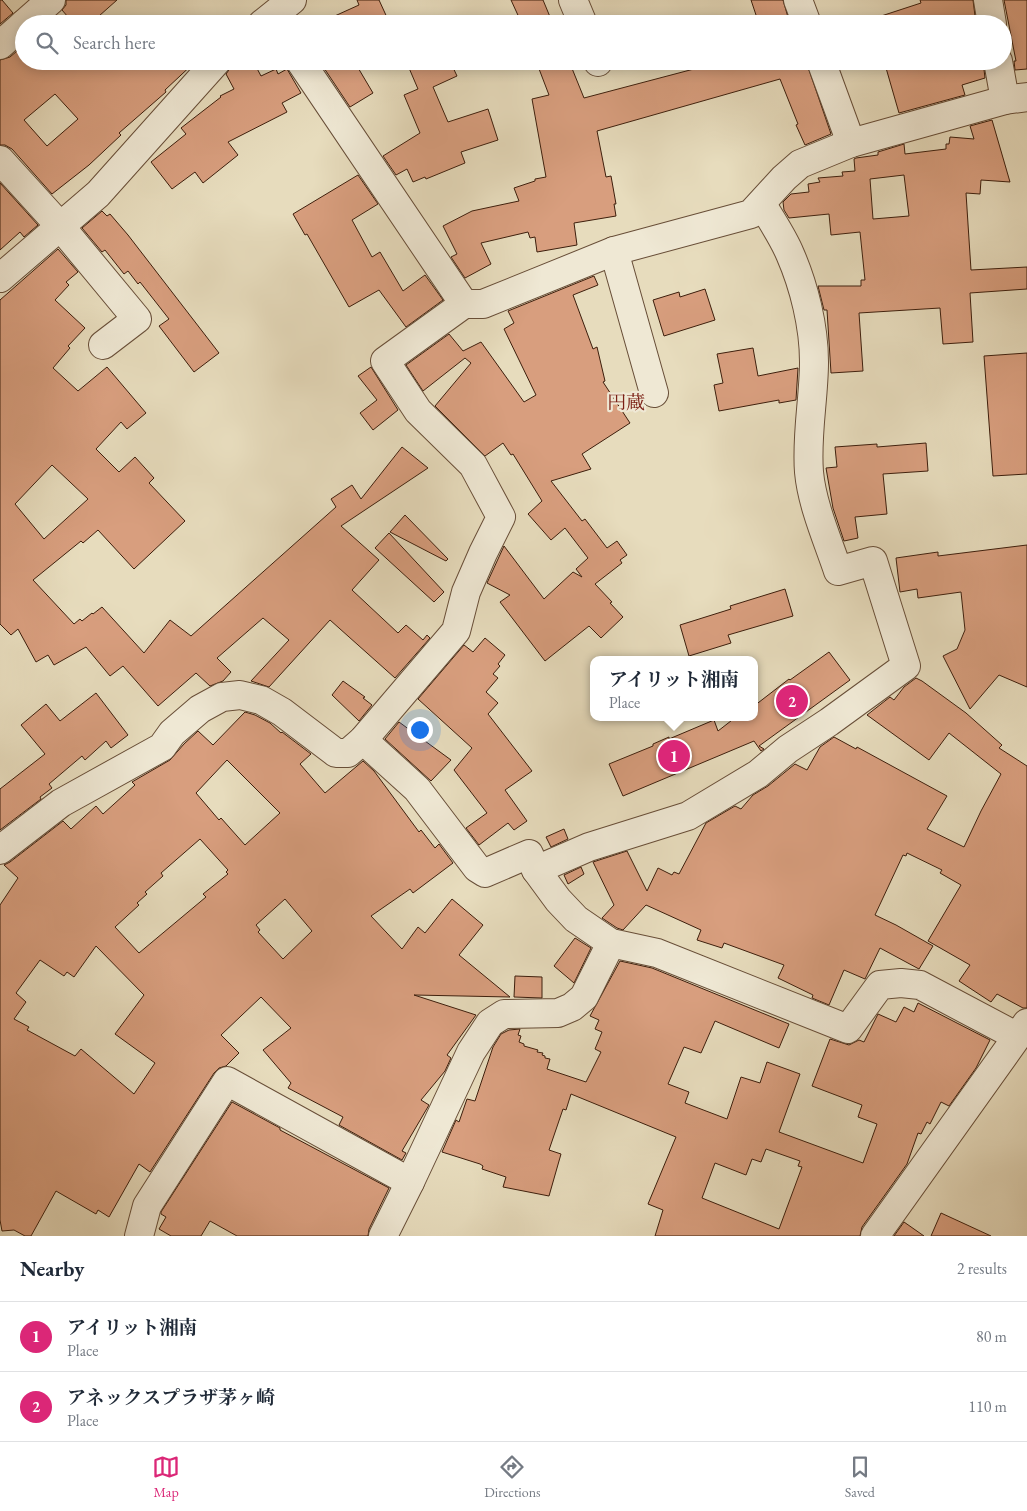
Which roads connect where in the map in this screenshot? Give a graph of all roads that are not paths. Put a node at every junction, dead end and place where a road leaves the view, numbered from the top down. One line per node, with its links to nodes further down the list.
1 (51, 0): 6 (street)
2 (292, 0): 7 (street)
3 (573, 0): 8 (street)
4 (798, 0): 9 (street)
5 (988, 0): 10 (street)
6 (34, 15)
7 (276, 15)
8 (579, 15)
9 (804, 15)
10 (990, 15)
11 (15, 32): 12 (street)
12 (0, 45)
13 (209, 70): 21 (street)
14 (306, 70): 24 (street)
15 (824, 70): 18 (street)
16 (1002, 70): 17 (street)
17 (1016, 99): 18 (street)
18 (852, 143): 20 (street)
19 (0, 160): 21 (street)
20 (762, 204): 22 (street); 29 (street)
21 (60, 226): 23 (street); 25 (street)
22 (614, 251): 24 (street); 26 (street)
23 (0, 278)
24 (464, 304): 27 (street)
25 (103, 345)
26 (654, 393)
27 (363, 740): 28 (street); 29 (street)
28 (0, 850)
29 (536, 870): 30 (street)
30 (612, 942): 31 (street); 32 (street)
31 (1022, 1029): 35 (street)
32 (410, 1182): 33 (street); 34 (street)
33 (140, 1236)
34 (383, 1236)
35 (875, 1236)

